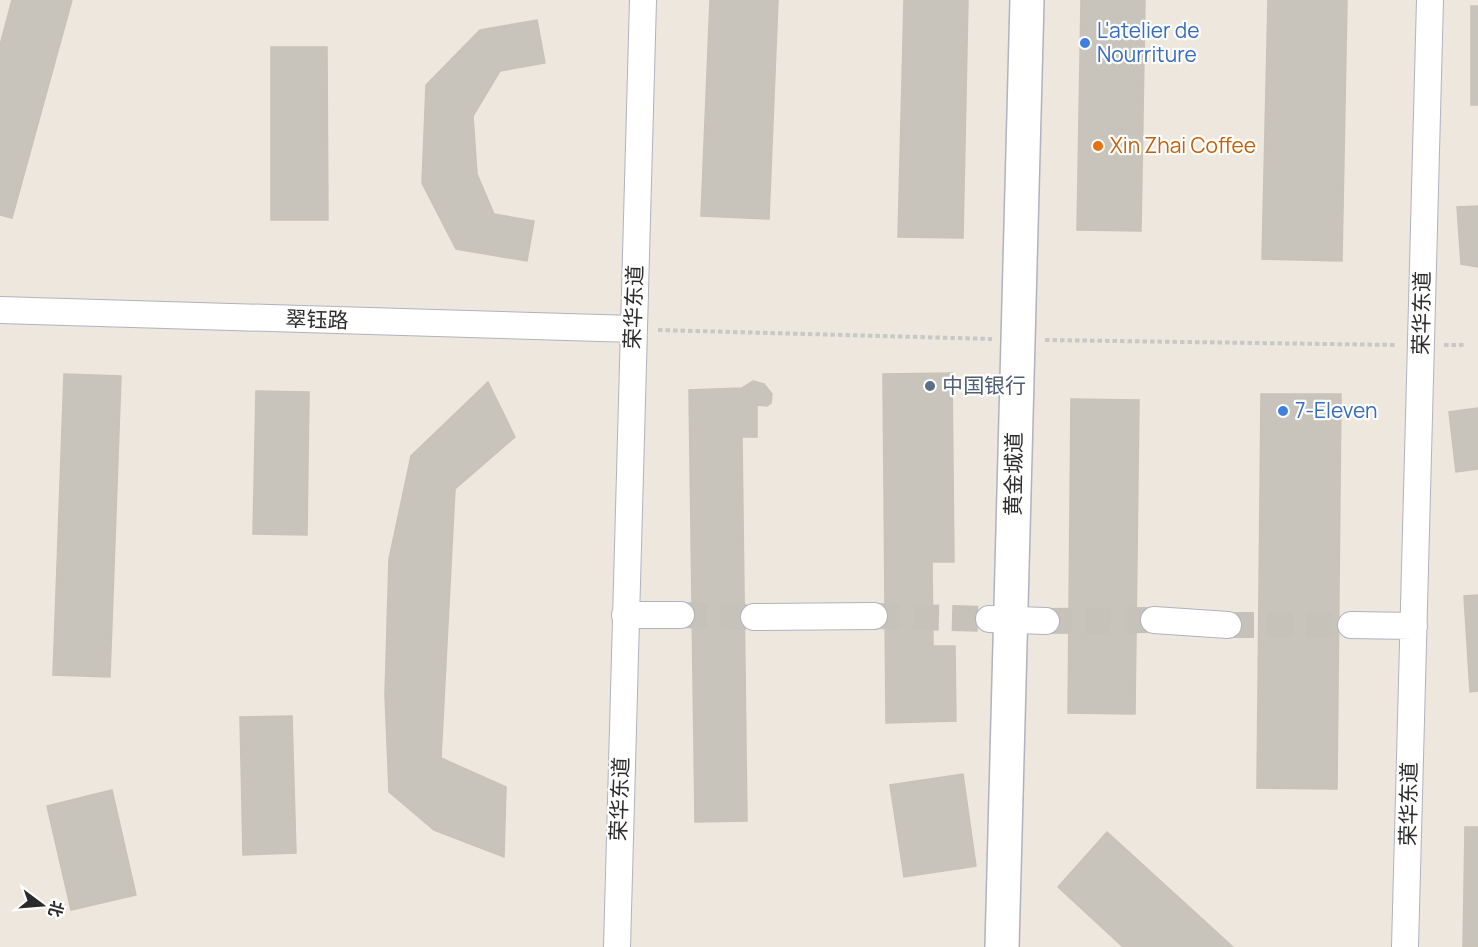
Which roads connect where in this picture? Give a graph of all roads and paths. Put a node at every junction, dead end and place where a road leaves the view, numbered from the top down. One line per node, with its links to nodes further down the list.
1 (643, 0): 5 (street, 荣华东道)
2 (1027, 0): 10 (street, 黄金城道)
3 (1430, 0): 15 (street, 荣华东道)
4 (0, 310): 5 (street, 翠钰路)
5 (634, 329): 6 (street, 荣华东道)
6 (626, 615): 7 (street); 16 (street, 荣华东道)
7 (681, 615)
8 (754, 616): 9 (street)
9 (874, 616)
10 (1000, 620): 12 (street); 17 (street, 黄金城道)
11 (1154, 620): 13 (street)
12 (1046, 621)
13 (1228, 625)
14 (1351, 625): 15 (street)
15 (1414, 626): 18 (street, 荣华东道)
16 (616, 947)
17 (1002, 947)
18 (1406, 947)

